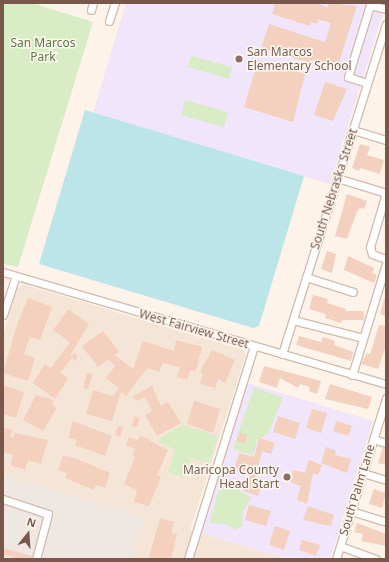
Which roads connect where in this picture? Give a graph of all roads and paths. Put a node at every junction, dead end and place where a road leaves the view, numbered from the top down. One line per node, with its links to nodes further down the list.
1 (115, 3): 3 (street)
2 (386, 9): 5 (street)
3 (109, 21)
4 (386, 24): 5 (street, South Nebraska Street)
5 (367, 83): 6 (street, South Nebraska Street)
6 (353, 130): 7 (street); 8 (street, South Nebraska Street)
7 (386, 140)
8 (337, 178): 9 (street); 15 (street, South Nebraska Street)
9 (386, 193): 10 (street)
10 (385, 203): 11 (street)
11 (386, 259)
12 (386, 264): 19 (street)
13 (3, 272): 14 (street, West Fairview Street)
14 (15, 276): 17 (street); 20 (street, West Fairview Street)
15 (306, 277): 16 (street); 18 (street, South Nebraska Street)
16 (353, 292)
17 (3, 315)
18 (293, 320): 19 (street); 21 (street, South Nebraska Street)
19 (363, 338): 22 (street)
20 (254, 346): 21 (street, West Fairview Street); 34 (street)
21 (282, 354): 22 (street, West Fairview Street)
22 (352, 375): 23 (street, West Fairview Street)
23 (386, 384)
24 (386, 398): 25 (street, South Palm Lane)
25 (373, 439): 26 (street); 27 (street, South Palm Lane)
26 (386, 443)
27 (363, 473): 28 (street); 30 (street, South Palm Lane)
28 (386, 480)
29 (3, 499): 33 (street)
30 (351, 511): 31 (street); 32 (street, South Palm Lane)
31 (386, 522)
32 (340, 546): 35 (street, South Palm Lane); 36 (street)
33 (36, 559)
34 (188, 559)
35 (336, 559)
36 (376, 559)

